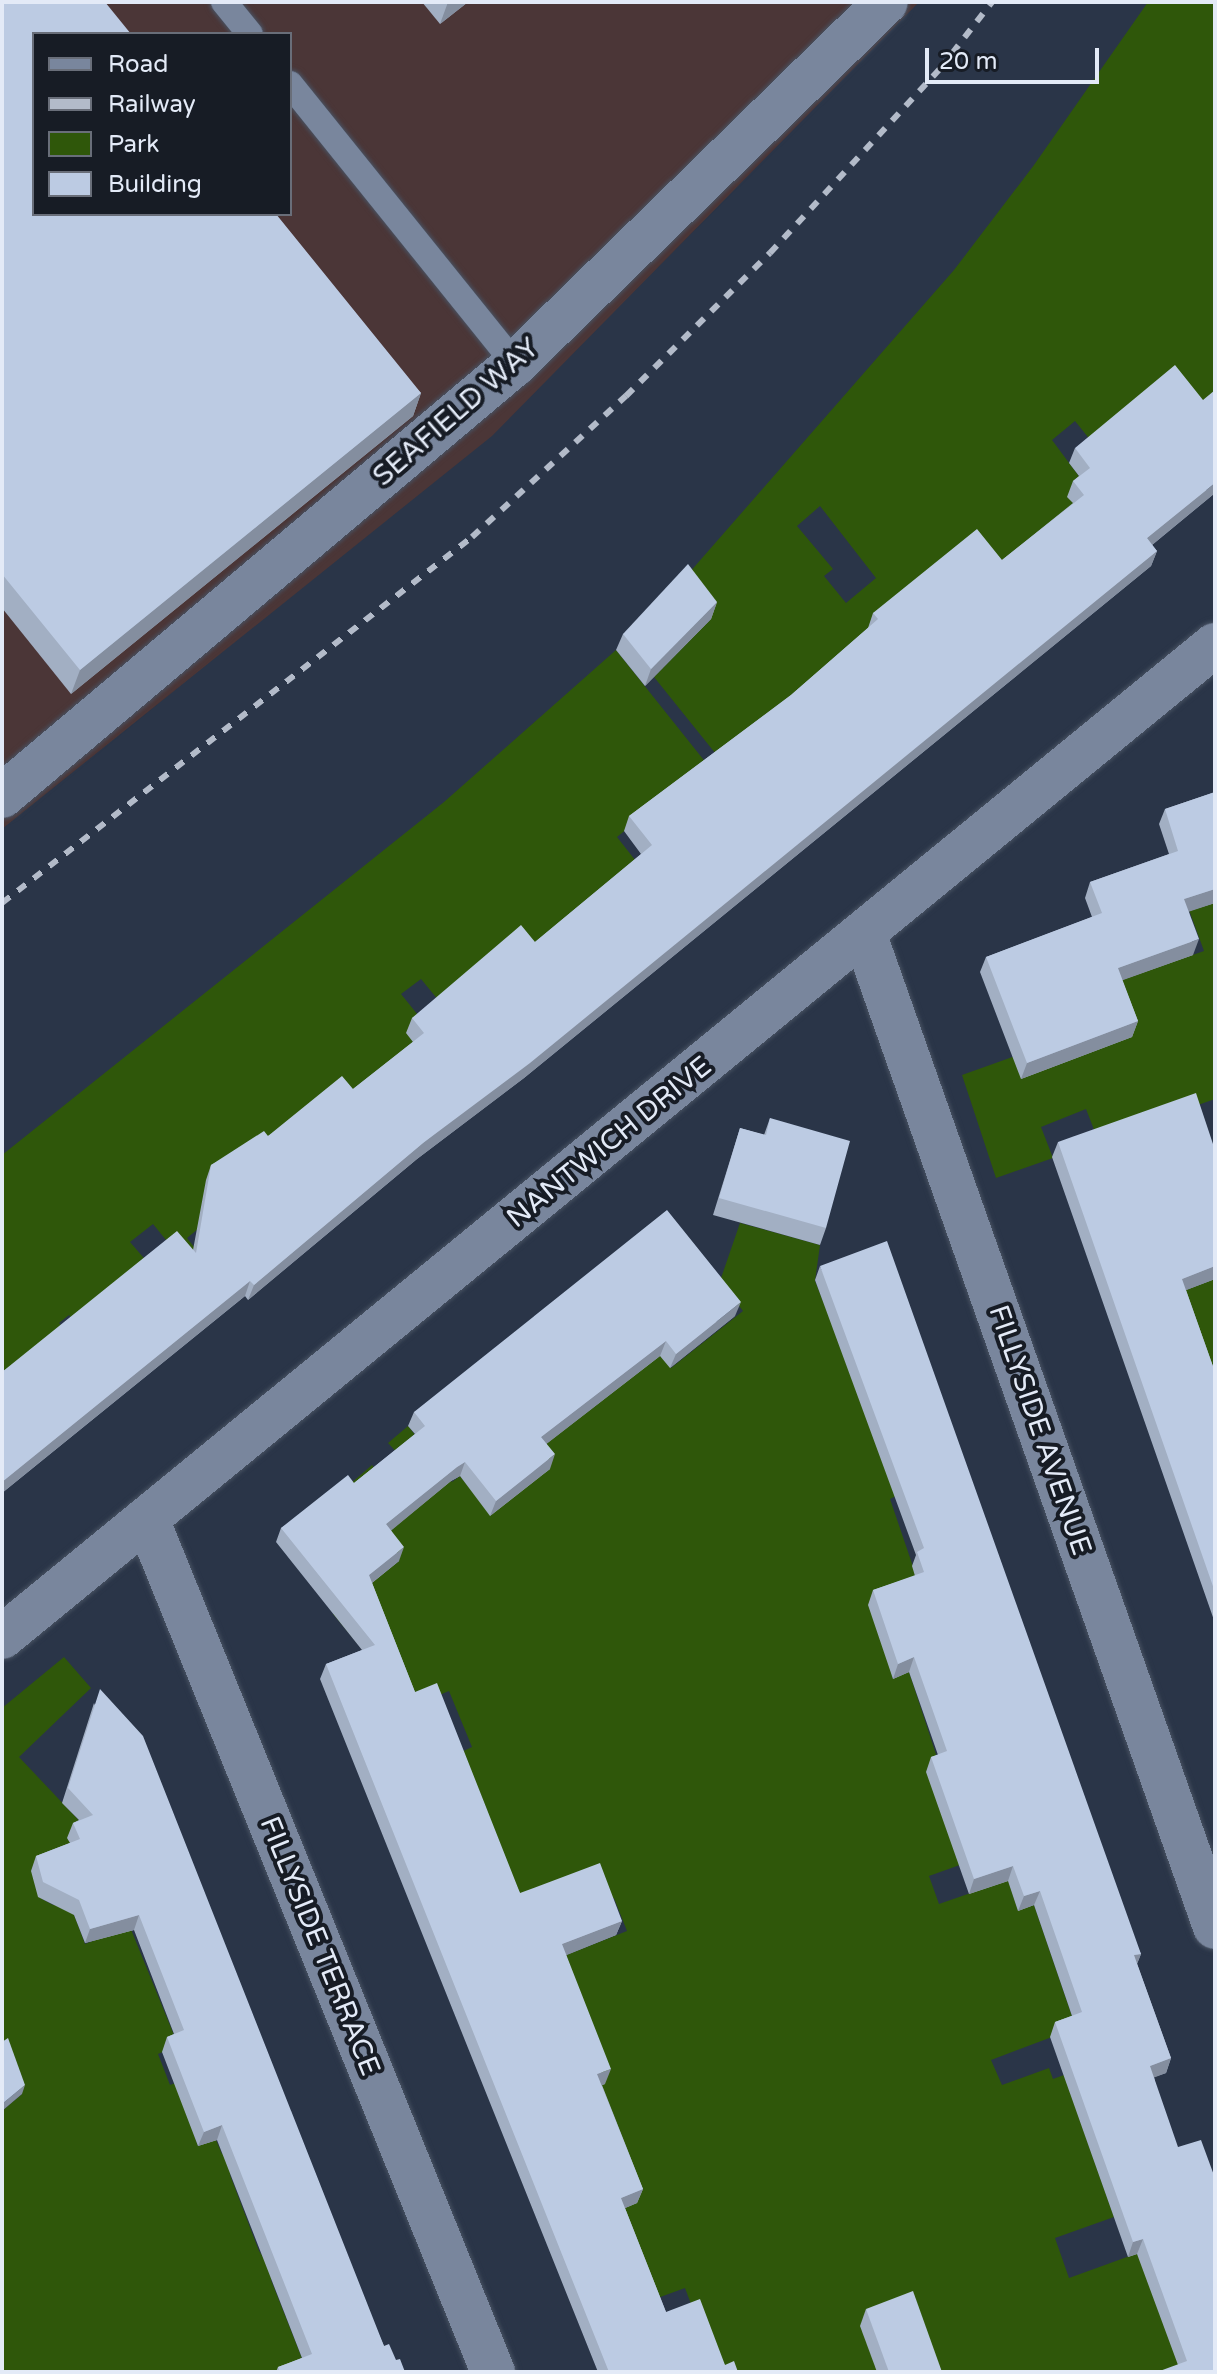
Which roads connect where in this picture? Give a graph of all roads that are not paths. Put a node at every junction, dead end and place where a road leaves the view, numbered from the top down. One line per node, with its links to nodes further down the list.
1 (224, 2): 3 (lane)
2 (886, 2): 5 (street, SEAFIELD WAY)
3 (248, 32)
4 (292, 86): 5 (lane)
5 (515, 364): 7 (street, SEAFIELD WAY)
6 (1215, 645): 8 (street, NANTWICH DRIVE)
7 (2, 796)
8 (864, 933): 9 (street, NANTWICH DRIVE); 11 (street, FILLYSIDE AVENUE)
9 (147, 1519): 10 (street, NANTWICH DRIVE); 12 (street, FILLYSIDE TERRACE)
10 (2, 1637)
11 (1215, 1927)
12 (493, 2372)

